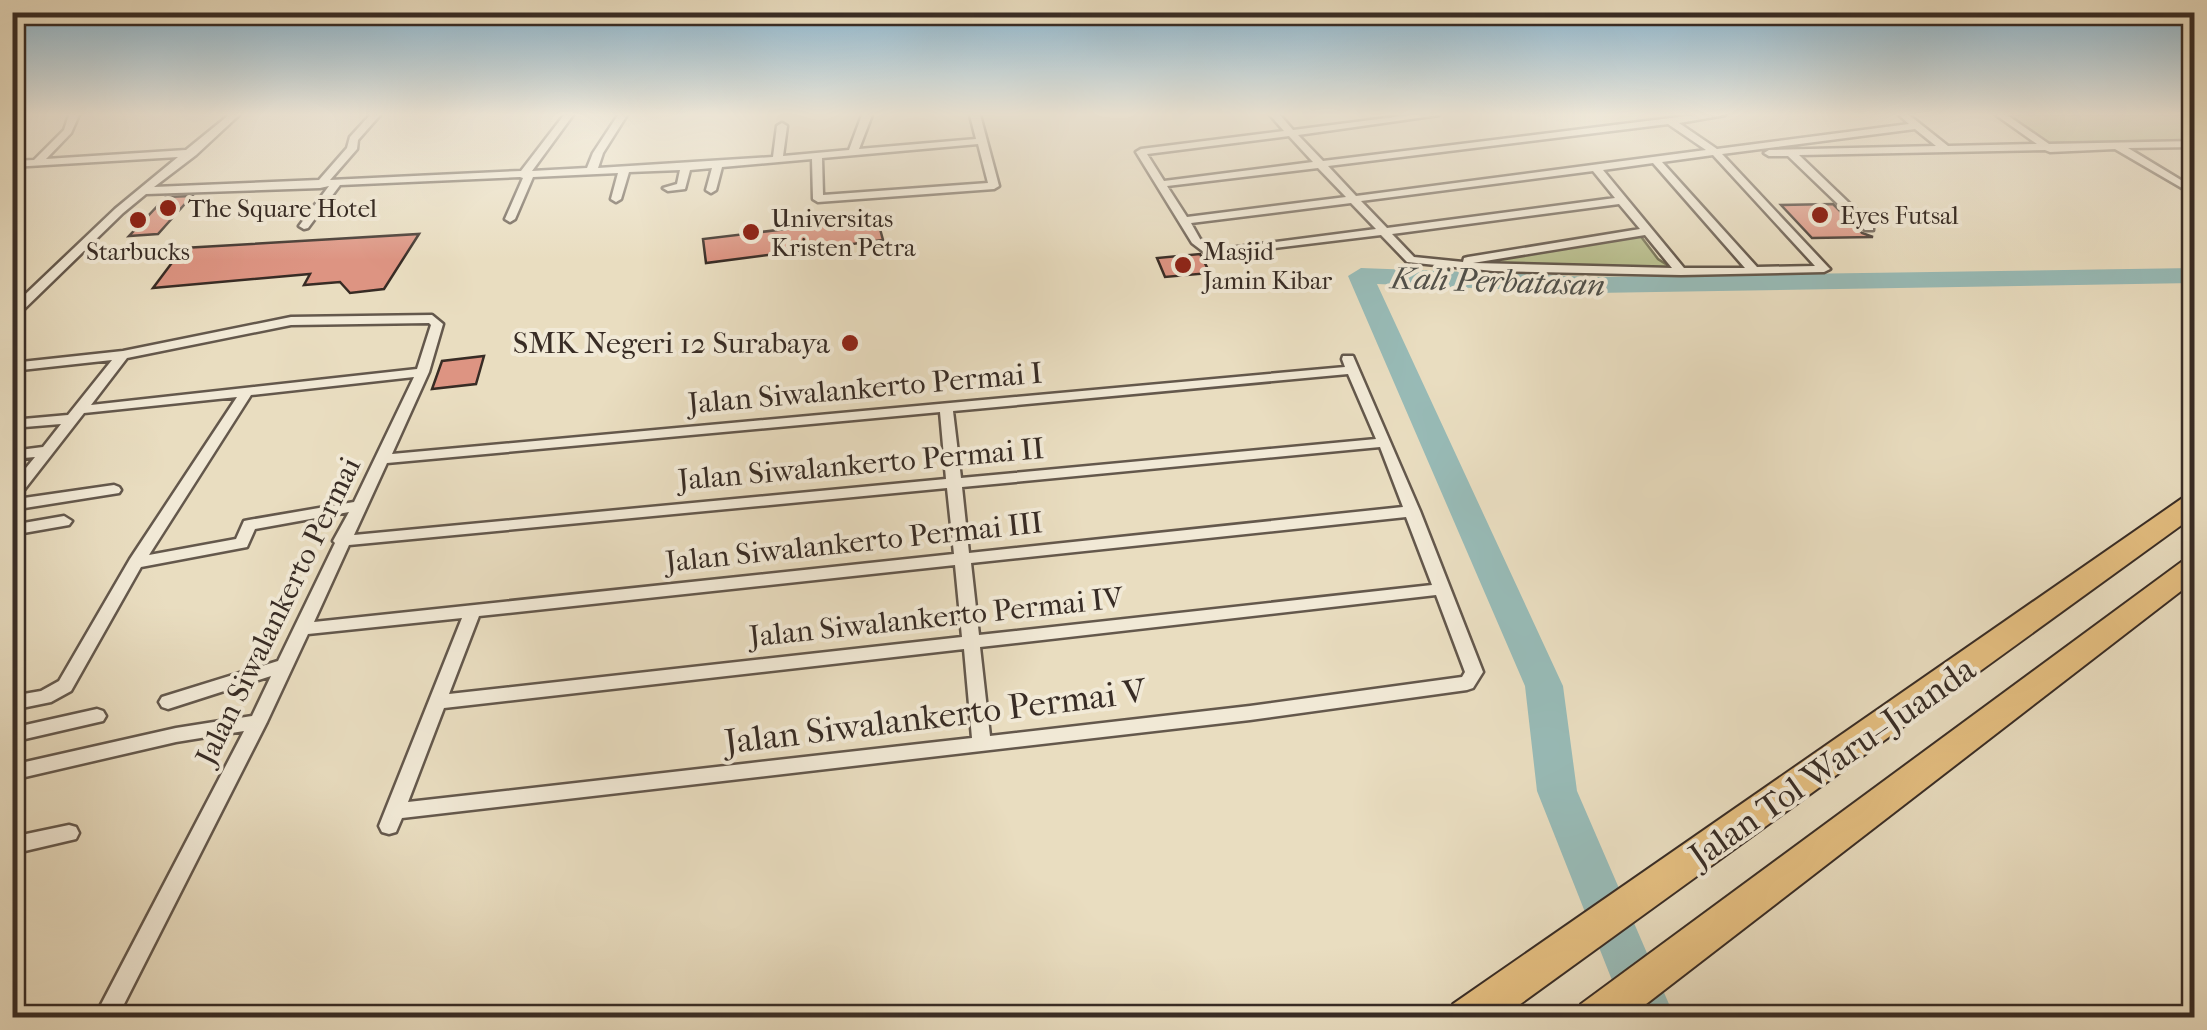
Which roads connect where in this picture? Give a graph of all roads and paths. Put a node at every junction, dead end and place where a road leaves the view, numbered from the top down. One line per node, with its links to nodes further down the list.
1 (179, 163): 27 (street)
2 (339, 163): 24 (street)
3 (535, 163): 21 (street)
4 (594, 163): 20 (street)
5 (741, 163): 16 (street)
6 (817, 163): 7 (street)
7 (988, 163)
8 (1148, 163): 23 (street)
9 (1327, 163): 15 (street)
10 (1638, 163): 18 (street)
11 (1658, 163): 39 (street)
12 (1726, 163): 39 (street)
13 (1802, 163): 35 (street)
14 (2147, 163): 28 (street)
15 (1320, 164): 23 (street); 30 (street)
16 (718, 165): 17 (street); 26 (street)
17 (686, 167): 19 (street); 25 (street)
18 (1596, 168): 30 (street); 31 (street)
19 (624, 170): 20 (street); 29 (street)
20 (591, 172): 21 (street)
21 (526, 175): 22 (street); 32 (street)
22 (336, 184): 24 (street); 34 (street)
23 (1161, 184): 33 (street)
24 (320, 185): 27 (street)
25 (668, 188)
26 (711, 190)
27 (144, 191): 41 (street)
28 (2194, 192)
29 (616, 198)
30 (1352, 200): 33 (street); 37 (street)
31 (1622, 200): 36 (street); 37 (street)
32 (510, 219)
33 (1184, 221): 37 (street)
34 (304, 226)
35 (1870, 228)
36 (1648, 231): 38 (street); 40 (street)
37 (1382, 233): 38 (street)
38 (1445, 264): 40 (street)
39 (1754, 270): 40 (street)
40 (1681, 272)
41 (12, 314)
42 (123, 355): 43 (street); 44 (street, Jalan Siwalankerto Permai); 47 (street)
43 (12, 367)
44 (423, 372): 45 (street); 52 (street, Jalan Siwalankerto Permai)
45 (246, 393): 47 (street); 64 (street)
46 (946, 409): 49 (street, Jalan Siwalankerto Permai I); 52 (street, Jalan Siwalankerto Permai I); 53 (street)
47 (75, 414): 48 (street); 50 (street)
48 (12, 424)
49 (1385, 442): 53 (street, Jalan Siwalankerto Permai II); 59 (street)
50 (47, 451): 51 (street); 55 (street)
51 (12, 454)
52 (381, 459): 58 (street, Jalan Siwalankerto Permai)
53 (955, 483): 62 (street, Jalan Siwalankerto Permai II); 63 (street)
54 (114, 490): 57 (street)
55 (12, 496)
56 (2194, 503): 82 (highway, Jalan Tol Waru–Juanda)
57 (12, 505)
58 (357, 506): 62 (street, Jalan Siwalankerto Permai); 64 (street)
59 (1412, 512): 63 (street, Jalan Siwalankerto Permai III); 66 (street)
60 (64, 521): 61 (street)
61 (12, 530)
62 (341, 541): 68 (street, Jalan Siwalankerto Permai)
63 (960, 558): 67 (street, Jalan Siwalankerto Permai III); 69 (street)
64 (136, 562): 73 (street)
65 (2194, 567): 83 (highway, Jalan Tol Waru–Juanda)
66 (1443, 589): 69 (street, Jalan Siwalankerto Permai IV); 77 (street, Jalan Siwalankerto Permai V)
67 (472, 610): 68 (street, Jalan Siwalankerto Permai III); 72 (street)
68 (302, 628): 70 (street, Jalan Siwalankerto Permai)
69 (969, 645): 72 (street, Jalan Siwalankerto Permai IV); 77 (street)
70 (285, 664): 71 (street); 75 (street, Jalan Siwalankerto Permai)
71 (168, 702)
72 (436, 702): 77 (street, Jalan Siwalankerto Permai V)
73 (12, 703)
74 (97, 716): 76 (street)
75 (258, 722): 78 (street); 81 (street, Jalan Siwalankerto Permai)
76 (12, 735)
77 (982, 742)
78 (12, 773)
79 (69, 833): 80 (street)
80 (12, 846)
81 (105, 1018)
82 (1467, 1018)
83 (1595, 1018)

